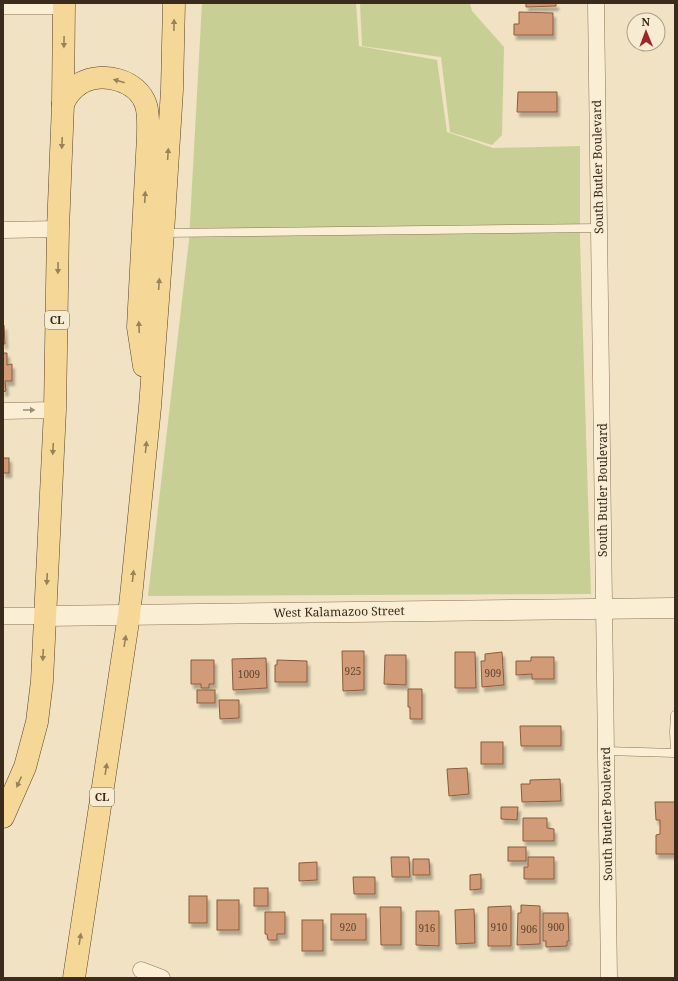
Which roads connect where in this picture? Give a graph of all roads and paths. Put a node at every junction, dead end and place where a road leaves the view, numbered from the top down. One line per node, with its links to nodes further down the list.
1 (174, 3): 9 (main road, one-way to 1)
2 (596, 3): 6 (street, South Butler Boulevard)
3 (64, 4): 4 (street); 5 (main road, CL, one-way to 5)
4 (3, 6)
5 (63, 104): 7 (main road, CL, one-way to 7); 10 (main road, one-way to 5)
6 (599, 228): 9 (lane); 13 (street, South Butler Boulevard)
7 (58, 229): 8 (street); 12 (main road, CL, one-way to 12)
8 (3, 230)
9 (162, 233): 10 (main road, one-way to 9)
10 (150, 407): 15 (main road, one-way to 10)
11 (3, 410): 12 (street, one-way to 12)
12 (55, 410): 17 (main road, CL, one-way to 17)
13 (604, 608): 14 (street, West Kalamazoo Street); 15 (street, West Kalamazoo Street); 19 (street, South Butler Boulevard)
14 (675, 608)
15 (129, 615): 17 (street, West Kalamazoo Street); 23 (main road, CL, one-way to 15)
16 (3, 616): 17 (street, West Kalamazoo Street)
17 (45, 616): 21 (main road, CL, one-way to 21)
18 (675, 715): 20 (lane)
19 (606, 751): 20 (lane); 25 (street, South Butler Boulevard)
20 (675, 753)
21 (3, 817)
22 (142, 970): 24 (street)
23 (74, 978)
24 (162, 978)
25 (609, 978)

